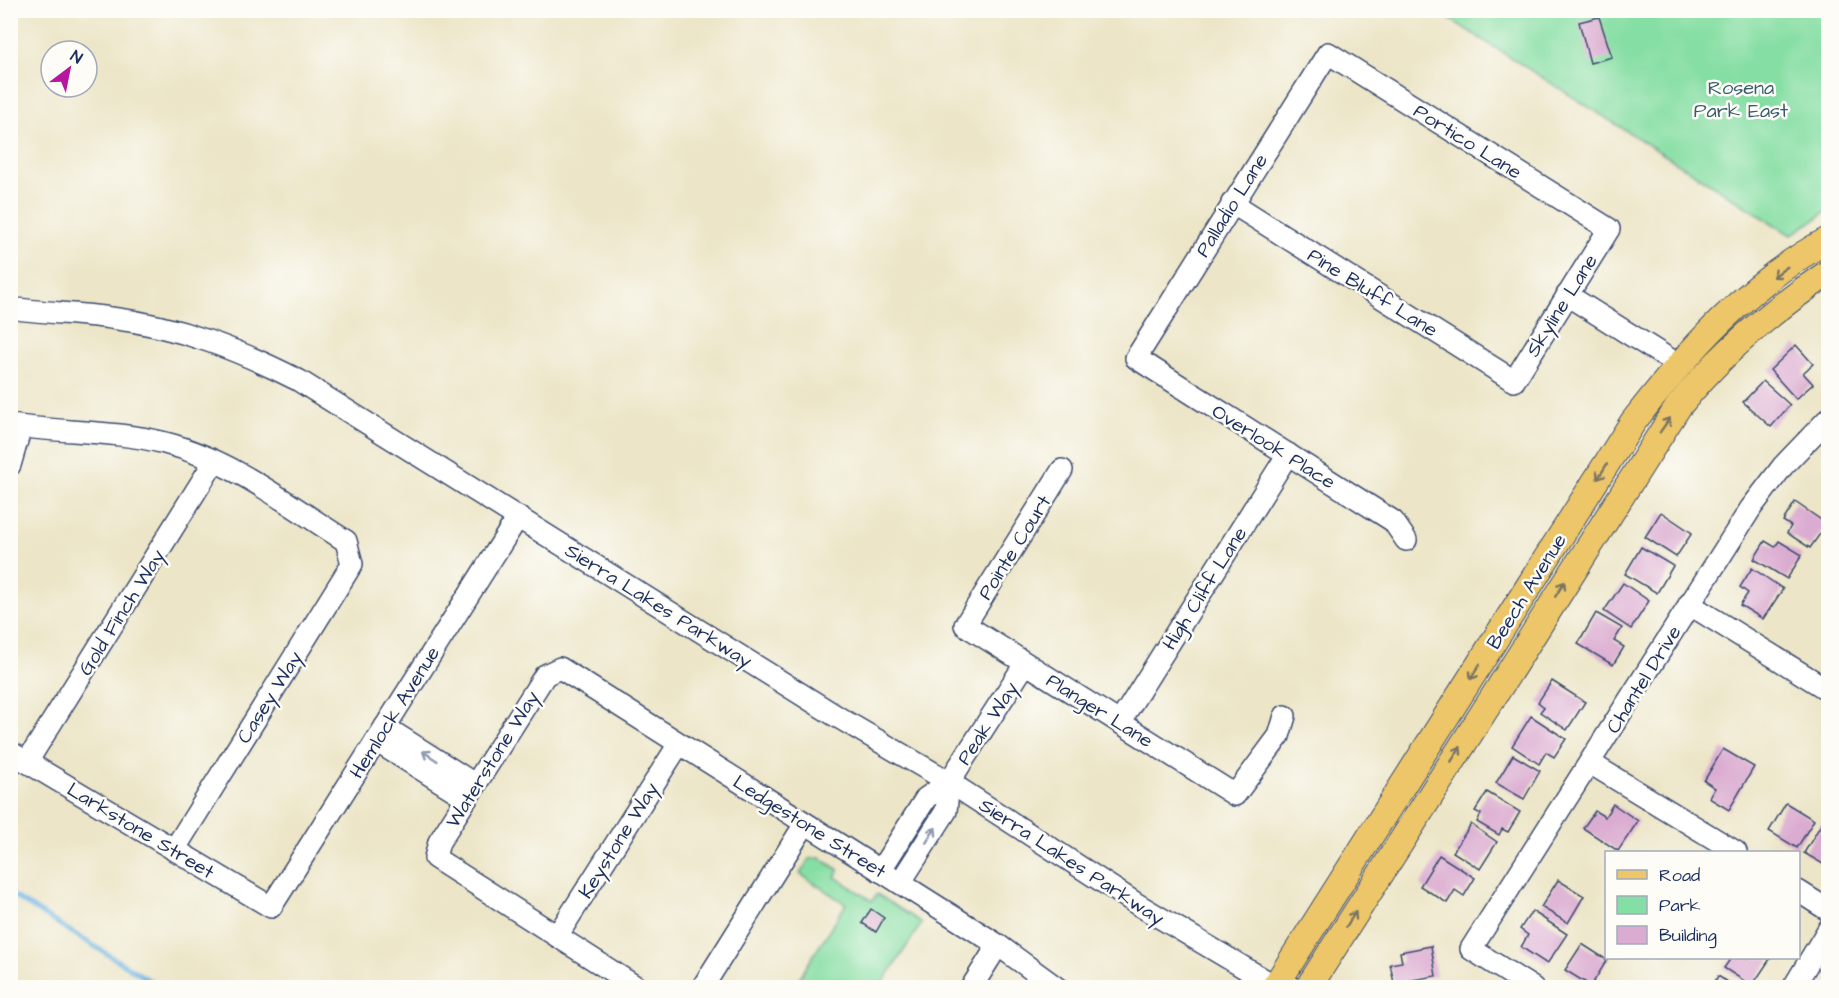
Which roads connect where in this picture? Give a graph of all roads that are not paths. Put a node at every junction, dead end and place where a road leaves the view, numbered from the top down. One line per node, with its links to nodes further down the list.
1 (1328, 53): 2 (street, Palladio Lane); 3 (street, Portico Lane)
2 (1232, 203): 8 (street, Palladio Lane); 10 (street, Pine Bluff Lane)
3 (1609, 229): 6 (street, Skyline Lane)
4 (1828, 240): 9 (main road, Beech Avenue, one-way to 9)
5 (1828, 273): 48 (main road, Beech Avenue, one-way to 5)
6 (1567, 295): 9 (street); 10 (street, Skyline Lane)
7 (10, 308): 17 (street, Sierra Lakes Parkway)
8 (1136, 358): 13 (street, Overlook Place)
9 (1677, 364): 47 (main road, Beech Avenue, one-way to 47)
10 (1514, 381)
11 (1828, 419): 19 (street, Chantel Drive)
12 (16, 426): 14 (street); 15 (street)
13 (1288, 454): 18 (street, Overlook Place); 25 (street, High Cliff Lane)
14 (214, 462): 28 (street, Gold Finch Way); 33 (street, Casey Way)
15 (10, 465)
16 (1062, 470): 20 (street, Pointe Court)
17 (518, 517): 26 (street, Hemlock Avenue); 30 (street, Sierra Lakes Parkway)
18 (1406, 540)
19 (1689, 604): 23 (street); 29 (street, Chantel Drive)
20 (965, 625): 21 (street, Planger Lane)
21 (1025, 664): 25 (street, Planger Lane); 30 (street, Peak Way)
22 (560, 668): 27 (street, Ledgestone Street); 31 (street, Waterstone Way)
23 (1828, 690)
24 (1285, 716): 25 (street, Planger Lane)
25 (1120, 722)
26 (380, 734): 31 (street); 38 (street, Hemlock Avenue)
27 (679, 744): 32 (street, Ledgestone Street); 41 (street, Keystone Way)
28 (19, 757): 33 (street, Larkstone Street)
29 (1590, 763): 34 (street); 49 (street, Chantel Drive)
30 (949, 782): 35 (street, Peak Way); 36 (street, Peak Way, one-way to 30); 47 (street, Sierra Lakes Parkway)
31 (472, 792): 41 (street, Waterstone Way)
32 (805, 824): 35 (street, Ledgestone Street); 44 (street)
33 (174, 850): 38 (street, Larkstone Street)
34 (1734, 851)
35 (880, 871): 36 (street, Ledgestone Street)
36 (900, 883): 42 (street, Ledgestone Street)
37 (1800, 892): 39 (street)
38 (271, 907)
39 (1828, 910)
40 (1828, 930): 50 (street)
41 (557, 936): 43 (street)
42 (998, 945): 45 (street); 46 (street, Ledgestone Street)
43 (638, 987)
44 (702, 987)
45 (971, 987)
46 (1057, 987)
47 (1280, 987)
48 (1308, 987)
49 (1533, 987)
50 (1793, 987)

